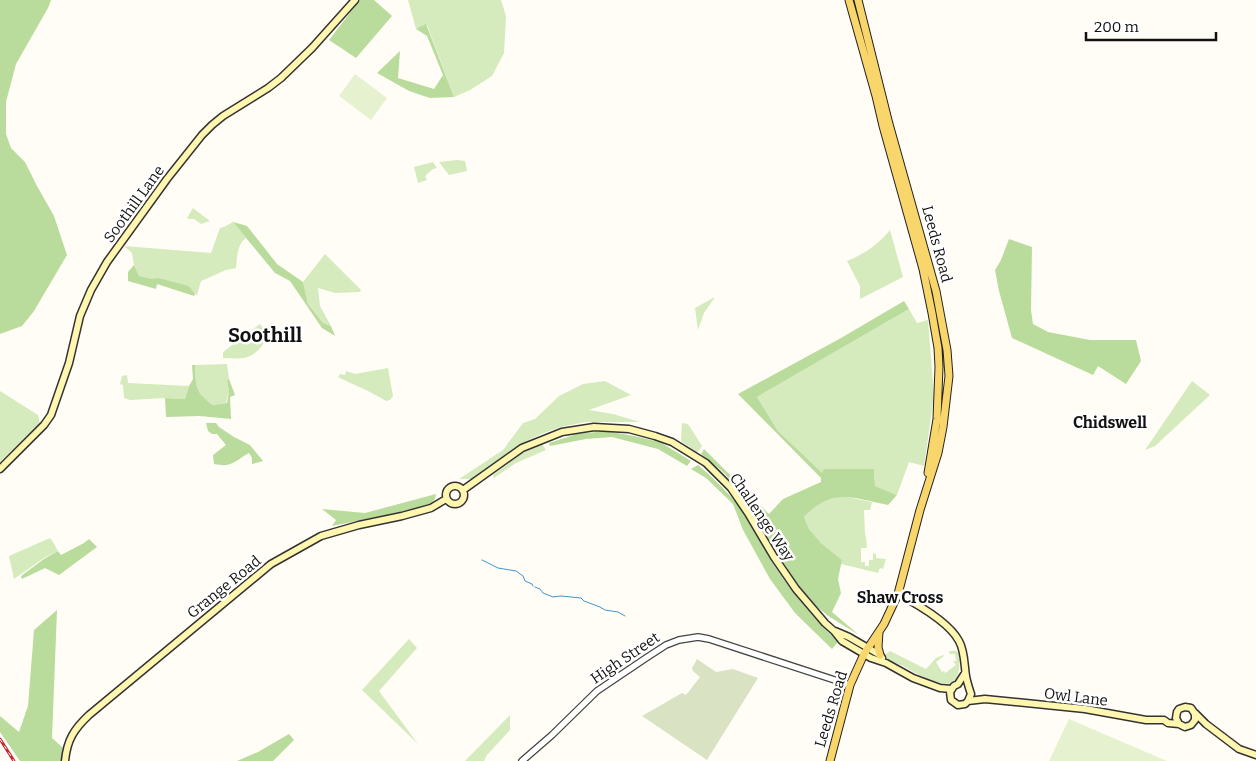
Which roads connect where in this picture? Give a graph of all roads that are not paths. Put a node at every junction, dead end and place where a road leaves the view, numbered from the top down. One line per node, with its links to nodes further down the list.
1 (355, 0): 5 (main road, Soothill Lane)
2 (849, 0): 4 (main road, Leeds Road)
3 (858, 0): 4 (main road, Leeds Road)
4 (876, 82): 8 (main road, Leeds Road)
5 (0, 470)
6 (463, 490): 7 (main road); 7 (main road); 12 (main road, Challenge Way)
7 (446, 499): 29 (main road, Grange Road)
8 (901, 582): 9 (main road, Leeds Road); 10 (main road)
9 (898, 594): 10 (main road); 11 (main road, Leeds Road)
10 (909, 600): 15 (main road)
11 (879, 632): 12 (main road, Leeds Road); 13 (main road)
12 (866, 651): 13 (main road); 14 (main road); 17 (main road, Leeds Road)
13 (880, 655): 14 (main road)
14 (886, 663): 19 (main road)
15 (965, 673): 16 (main road); 18 (main road)
16 (958, 684): 18 (main road); 19 (main road)
17 (850, 685): 30 (street, High Street); 31 (main road, Leeds Road)
18 (969, 691): 20 (main road); 21 (main road)
19 (951, 692): 21 (main road)
20 (985, 699): 21 (main road); 24 (main road, Owl Lane)
21 (968, 701)
22 (1195, 713): 23 (main road, Owl Lane); 25 (main road); 27 (main road, Owl Lane)
23 (1176, 714): 24 (main road, Owl Lane); 26 (main road)
24 (1164, 720): 26 (main road, Owl Lane)
25 (1194, 722): 26 (main road, Owl Lane); 27 (main road, Owl Lane)
26 (1179, 724)
27 (1206, 724): 28 (main road, Owl Lane)
28 (1256, 755)
29 (65, 761)
30 (522, 761)
31 (830, 761)

